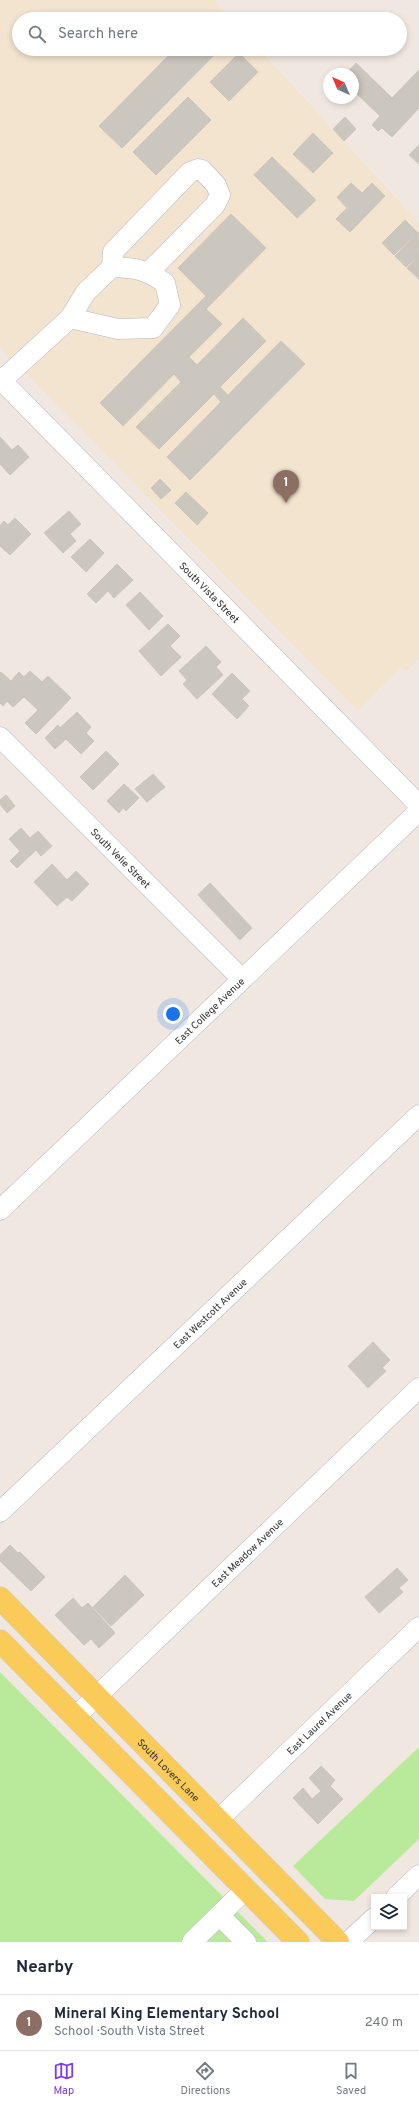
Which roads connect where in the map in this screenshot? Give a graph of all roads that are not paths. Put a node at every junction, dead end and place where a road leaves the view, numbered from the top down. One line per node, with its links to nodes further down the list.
1 (112, 267): 2 (street); 2 (street); 3 (street)
2 (149, 272): 3 (street)
3 (70, 318): 4 (street)
4 (1, 381): 6 (street, South Vista Street)
5 (0, 737): 8 (street, South Velie Street)
6 (419, 805)
7 (419, 811): 8 (street, East College Avenue)
8 (242, 979): 10 (street, East College Avenue)
9 (419, 1115): 12 (street, East Westcott Avenue)
10 (0, 1210)
11 (419, 1388): 16 (street, East Meadow Avenue)
12 (0, 1512)
13 (0, 1598): 16 (main road, South Lovers Lane)
14 (419, 1627): 18 (street, East Laurel Avenue)
15 (0, 1641): 17 (main road)
16 (97, 1696): 17 (street, East Meadow Avenue); 18 (main road, South Lovers Lane)
17 (75, 1717): 19 (main road)
18 (218, 1820): 25 (main road, South Lovers Lane)
19 (246, 1890): 20 (street); 24 (main road)
20 (219, 1915): 22 (street); 23 (street)
21 (371, 1921): 26 (street)
22 (195, 1941)
23 (246, 1942)
24 (298, 1942)
25 (338, 1942)
26 (348, 1942)

